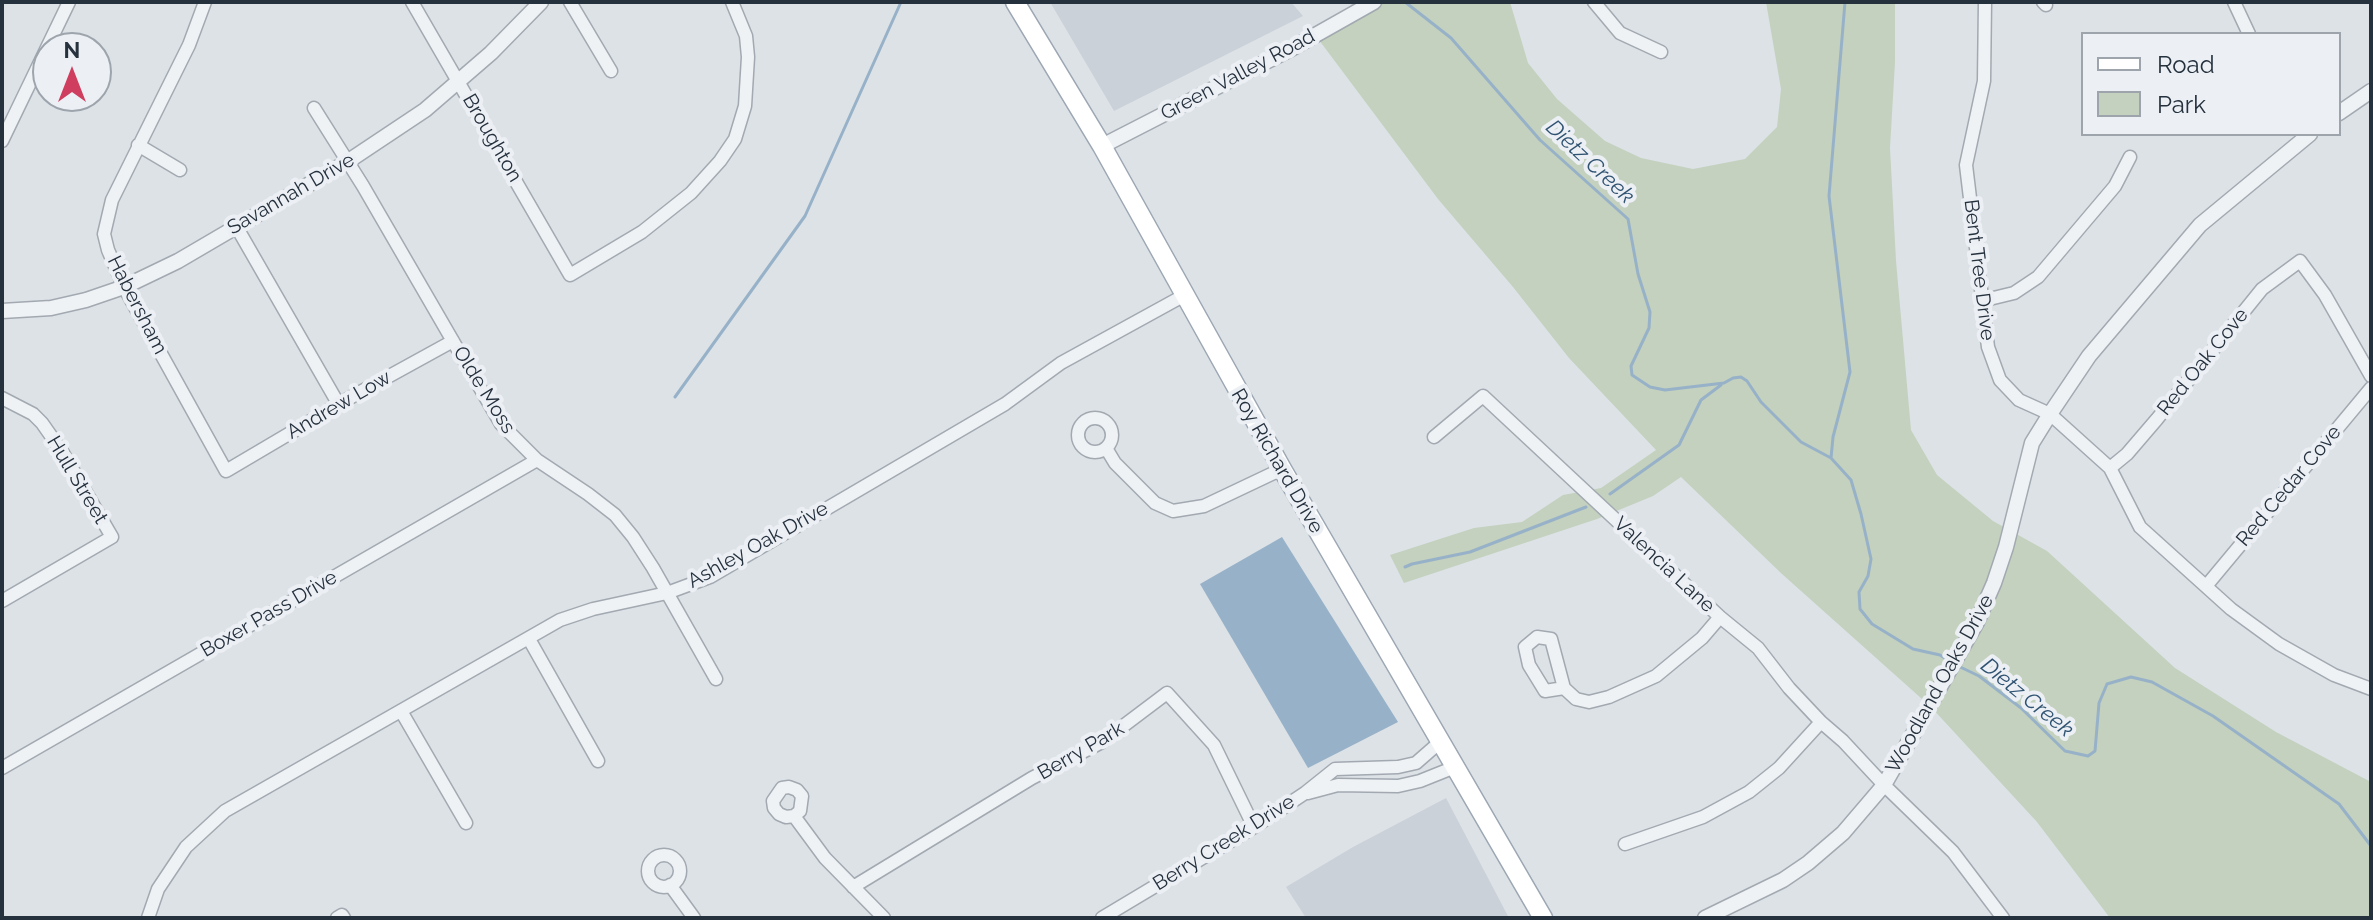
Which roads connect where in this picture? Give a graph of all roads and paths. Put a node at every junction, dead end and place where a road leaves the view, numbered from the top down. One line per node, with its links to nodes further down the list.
1 (69, 2): 20 (street)
2 (205, 2): 21 (street, Habersham)
3 (412, 2): 15 (street, Broughton)
4 (541, 2): 15 (street, Savannah Drive)
5 (570, 2): 14 (street)
6 (732, 2): 15 (street, Broughton)
7 (1015, 2): 22 (main road, Roy Richard Drive)
8 (1594, 2): 13 (street)
9 (1985, 2): 29 (street, Bent Tree Drive)
10 (2234, 2): 12 (street)
11 (1372, 3): 22 (street, Green Valley Road)
12 (2248, 32)
13 (1661, 52)
14 (611, 71)
15 (459, 82): 24 (street, Savannah Drive)
16 (2371, 91): 18 (street)
17 (314, 108): 24 (street, Olde Moss)
18 (2341, 112)
19 (2308, 136): 36 (street, Woodland Oaks Drive)
20 (2, 141)
21 (138, 145): 25 (street); 27 (street, Habersham)
22 (1102, 146): 28 (main road, Roy Richard Drive)
23 (2130, 157): 29 (street)
24 (347, 162): 26 (street, Savannah Drive); 31 (street, Olde Moss)
25 (180, 170)
26 (236, 226): 27 (street, Savannah Drive); 35 (street)
27 (124, 287): 30 (street, Savannah Drive); 42 (street, Habersham)
28 (1183, 296): 41 (main road, Roy Richard Drive); 44 (street, Ashley Oak Drive)
29 (1981, 301): 36 (street, Bent Tree Drive)
30 (2, 311)
31 (453, 341): 35 (street, Andrew Low); 39 (street, Olde Moss)
32 (2371, 376): 40 (street, Red Oak Cove)
33 (2371, 388): 43 (street, Red Cedar Cove)
34 (2, 398): 45 (street, Hull Street)
35 (339, 405): 42 (street, Andrew Low)
36 (2050, 414): 40 (street, Bent Tree Drive); 58 (street, Woodland Oaks Drive)
37 (1434, 437): 46 (street, Valencia Lane)
38 (1106, 448): 41 (street)
39 (537, 460): 44 (street, Olde Moss); 57 (street, Boxer Pass Drive)
40 (2110, 468): 43 (street, Bent Tree Drive)
41 (1282, 469): 53 (main road, Roy Richard Drive)
42 (226, 471)
43 (2207, 585): 50 (street, Bent Tree Drive)
44 (667, 593): 47 (street, Ashley Oak Drive); 48 (street, Olde Moss)
45 (2, 601)
46 (1720, 617): 49 (street); 52 (street, Valencia Lane)
47 (529, 639): 51 (street, Ashley Oak Drive); 54 (street)
48 (716, 679)
49 (1564, 688)
50 (2371, 689)
51 (401, 711): 62 (street); 67 (street, Ashley Oak Drive)
52 (1821, 722): 58 (street, Valencia Lane); 64 (street)
53 (1440, 742): 55 (street, Berry Creek Drive); 56 (main road, Roy Richard Drive)
54 (598, 761)
55 (1371, 766): 59 (street); 60 (street, Berry Creek Drive)
56 (1455, 767): 59 (street, Berry Creek Drive); 71 (main road, Roy Richard Drive)
57 (2, 768)
58 (1884, 785): 72 (street, Woodland Oaks Drive); 73 (street, Valencia Lane)
59 (1370, 786): 60 (street, Berry Creek Drive)
60 (1305, 793): 63 (street, Berry Creek Drive)
61 (794, 816): 66 (street)
62 (466, 823)
63 (1254, 827): 66 (street, Berry Park); 70 (street, Berry Creek Drive)
64 (1625, 844)
65 (670, 885): 68 (street)
66 (853, 887): 69 (street)
67 (148, 918)
68 (694, 918)
69 (884, 918)
70 (1102, 918)
71 (1543, 918)
72 (1705, 918)
73 (2003, 918)

